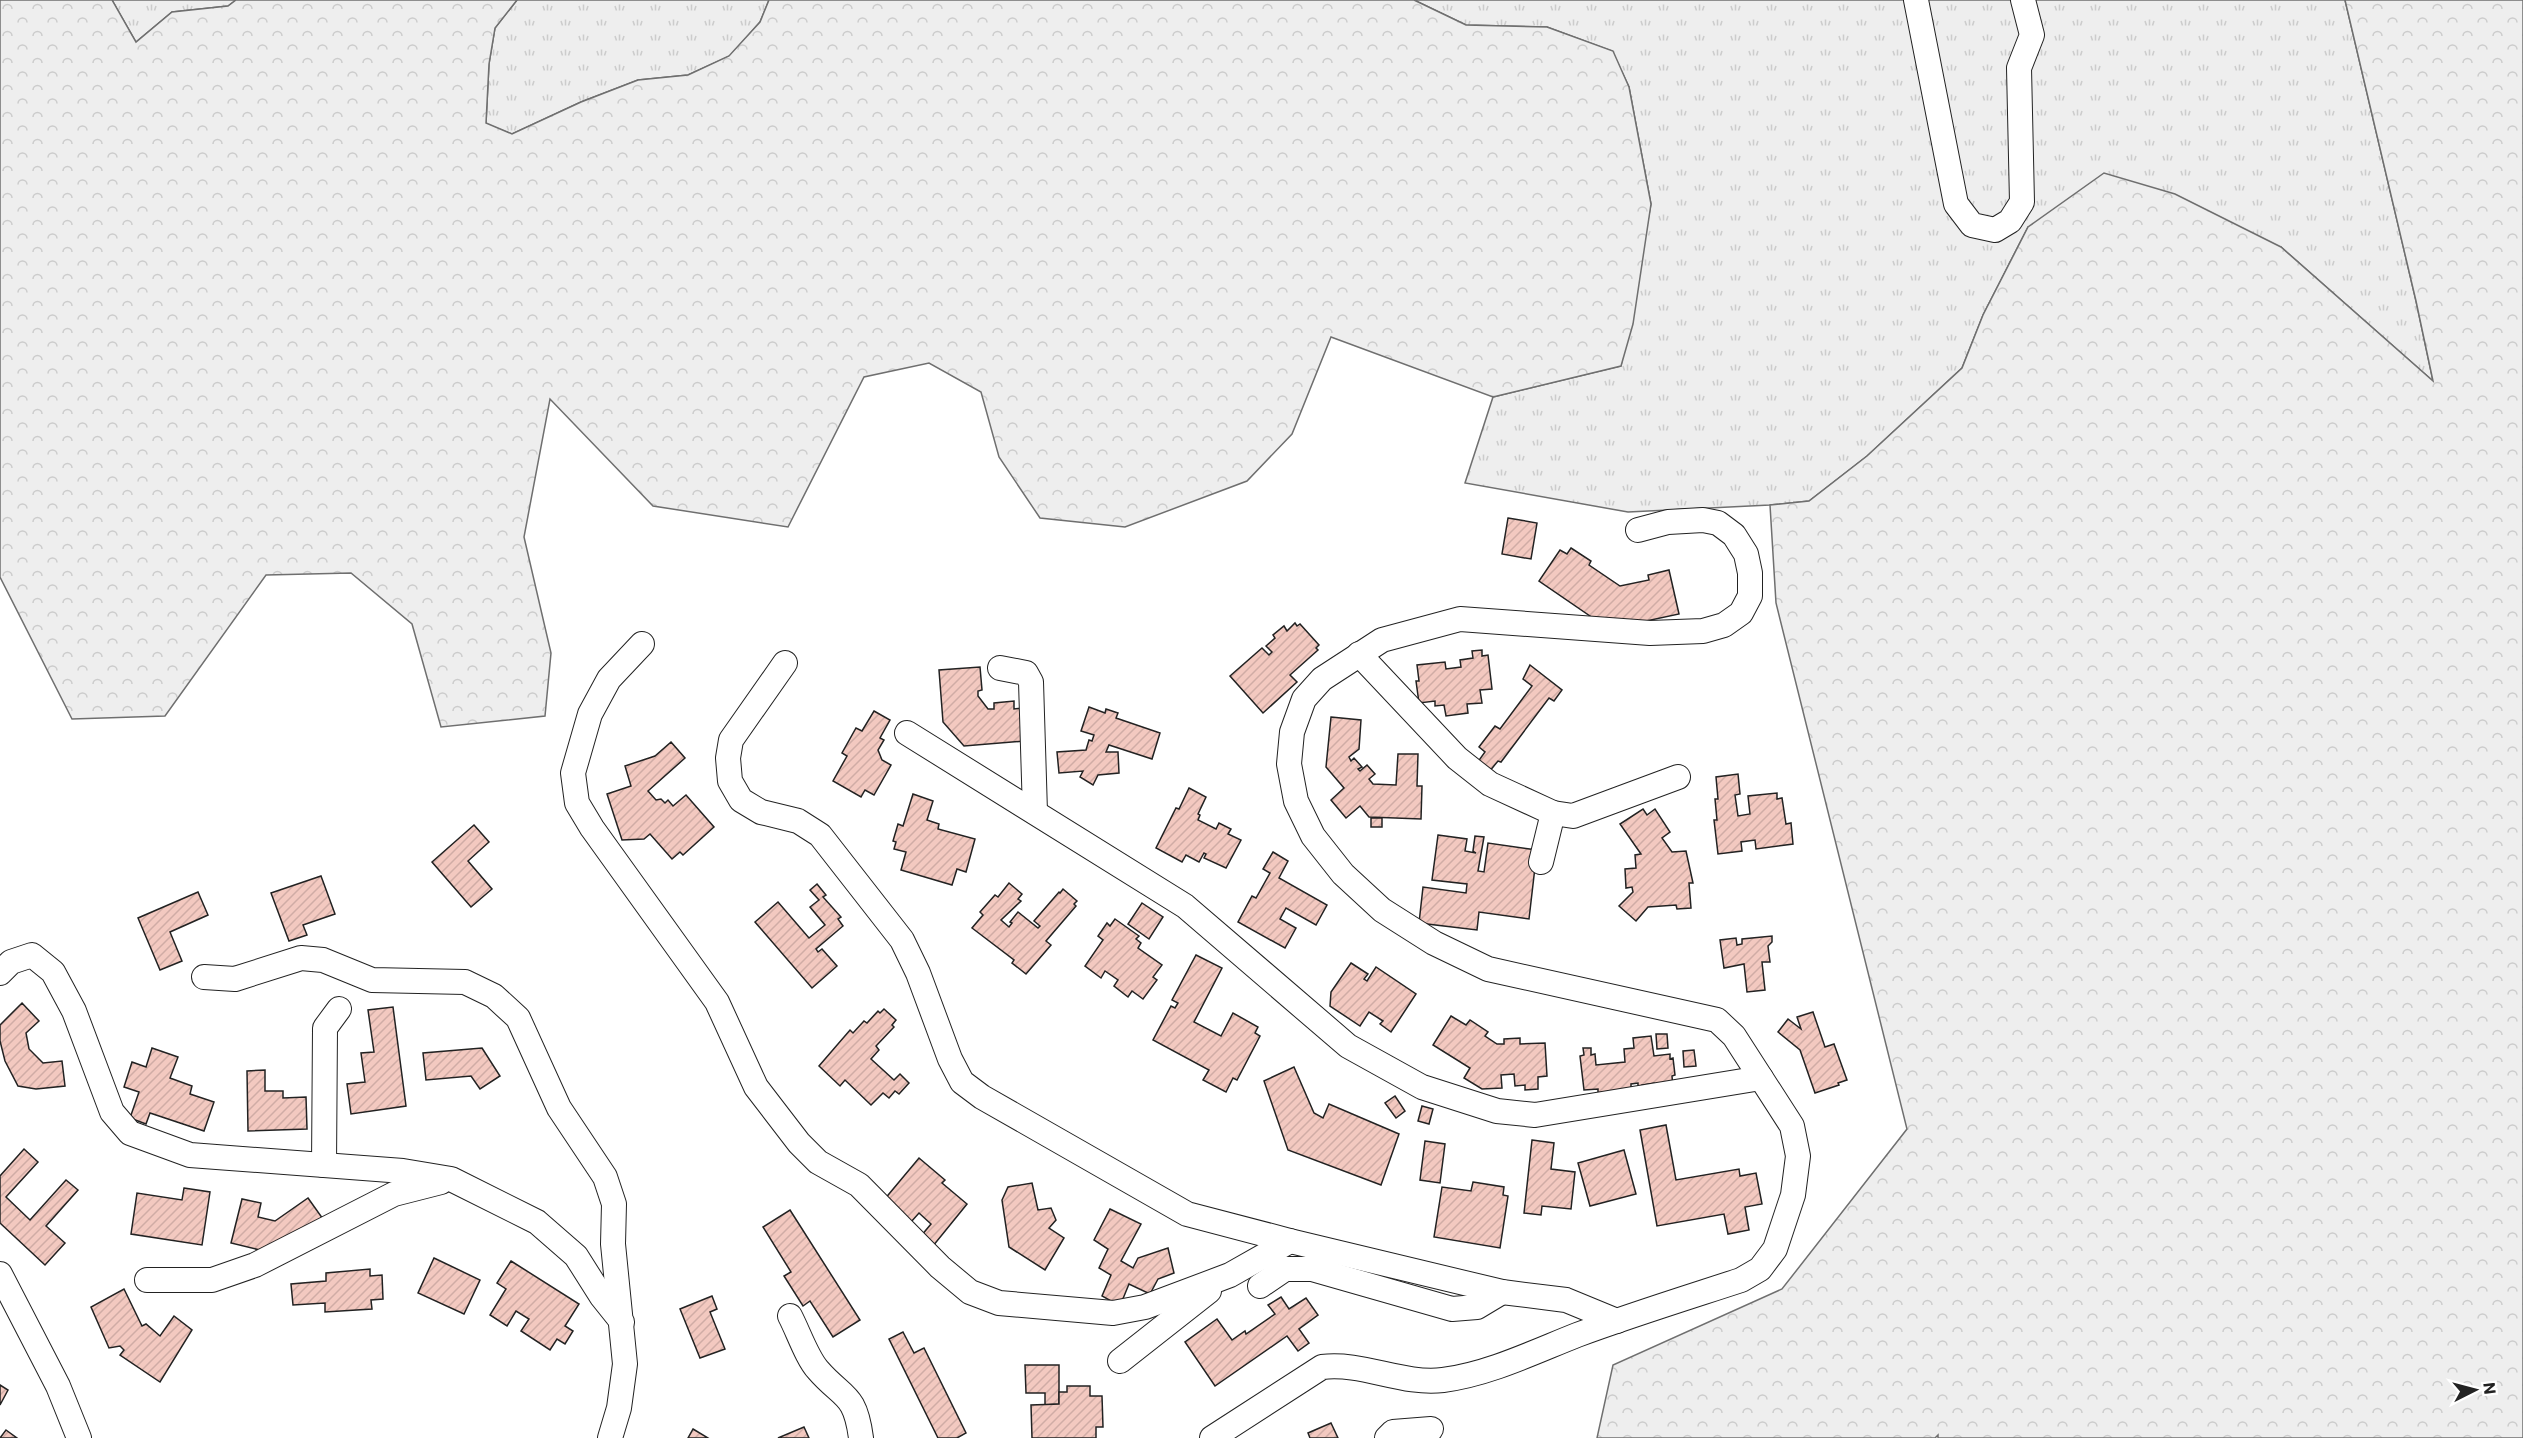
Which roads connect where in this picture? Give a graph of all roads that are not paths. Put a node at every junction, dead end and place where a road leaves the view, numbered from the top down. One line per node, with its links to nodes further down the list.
1 (1916, 0): 2 (street)
2 (2023, 0)
3 (1638, 530): 5 (street)
4 (642, 644): 21 (street)
5 (1359, 654): 11 (street); 16 (street)
6 (785, 663): 19 (street)
7 (1000, 668): 10 (street)
8 (907, 733): 10 (street)
9 (1678, 777): 11 (street)
10 (1035, 812): 16 (street)
11 (1553, 813): 12 (street)
12 (1541, 862)
13 (0, 973): 17 (street)
14 (204, 977): 27 (street)
15 (339, 1009): 17 (street)
16 (1761, 1078): 26 (street)
17 (324, 1165): 18 (street)
18 (451, 1179): 22 (street); 27 (street)
19 (1290, 1241): 21 (street); 24 (street)
20 (0, 1274): 30 (street)
21 (1230, 1275): 28 (street)
22 (147, 1280)
23 (1260, 1286): 24 (street)
24 (1502, 1292): 26 (street)
25 (790, 1316): 32 (street)
26 (1617, 1321): 33 (street)
27 (622, 1322): 31 (street)
28 (1120, 1361)
29 (1431, 1429): 34 (street)
30 (79, 1438)
31 (610, 1438)
32 (861, 1438)
33 (1212, 1438)
34 (1387, 1438)

